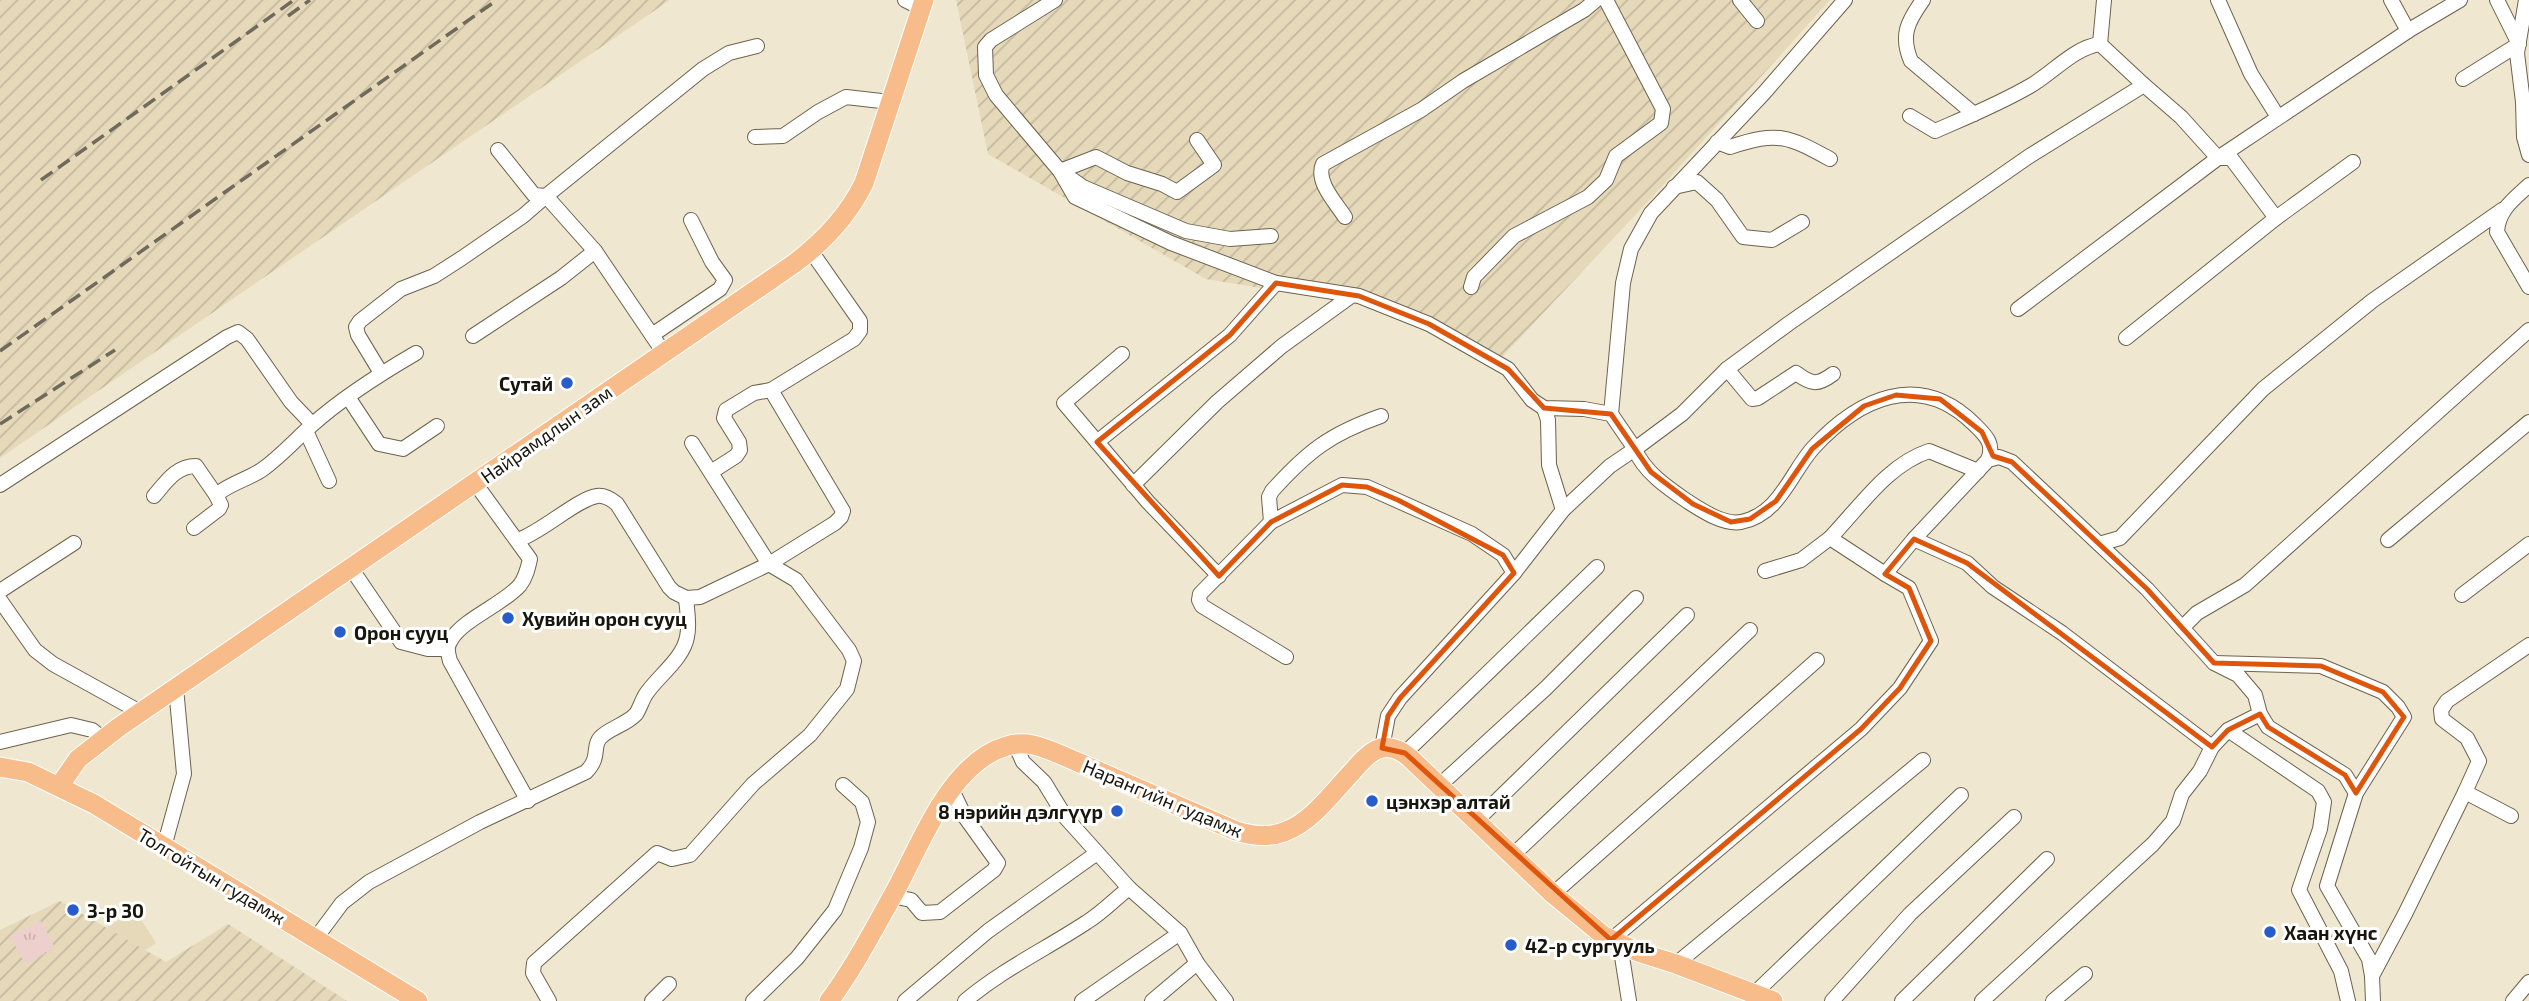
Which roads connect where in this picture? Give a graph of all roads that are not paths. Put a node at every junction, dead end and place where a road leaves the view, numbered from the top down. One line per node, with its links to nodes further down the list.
1 (1055, 0): 34 (street)
2 (1596, 0): 39 (street)
3 (1606, 0): 47 (street)
4 (1740, 0): 15 (street)
5 (1845, 0): 28 (street)
6 (1923, 0): 23 (street)
7 (2104, 0): 17 (street)
8 (2218, 0): 25 (street)
9 (2391, 0): 16 (street)
10 (2460, 0): 16 (street)
11 (2497, 0): 18 (street)
12 (2509, 0): 18 (street)
13 (2527, 2): 18 (street)
14 (916, 3): 22 (main road, Найрамдлын зам)
15 (1757, 21)
16 (2408, 31): 25 (street)
17 (2100, 44): 21 (street); 23 (street)
18 (2519, 44): 20 (street); 30 (street)
19 (757, 46): 37 (street)
20 (2463, 79)
21 (2144, 85): 31 (street); 58 (street)
22 (890, 102): 26 (street); 45 (main road, Найрамдлын зам)
23 (1974, 114): 24 (street)
24 (1910, 116)
25 (2278, 117): 31 (street)
26 (755, 137)
27 (1197, 140): 34 (street)
28 (1717, 142): 32 (street); 36 (street)
29 (498, 150): 37 (street)
30 (2529, 155)
31 (2218, 158): 40 (street); 50 (street)
32 (1830, 159)
33 (2353, 162): 40 (street)
34 (1060, 172): 43 (street); 46 (street)
35 (2529, 185): 38 (street)
36 (1674, 187): 42 (street); 64 (street)
37 (546, 196): 44 (street); 59 (street)
38 (2502, 210): 48 (street); 88 (street)
39 (1345, 217)
40 (2276, 218): 54 (street)
41 (691, 220): 52 (street)
42 (1802, 222)
43 (1270, 236)
44 (595, 251): 52 (street); 53 (street)
45 (811, 251): 56 (main road, Найрамдлын зам); 61 (street)
46 (1276, 283): 49 (street); 69 (street)
47 (1471, 287)
48 (2529, 287)
49 (1351, 296): 63 (street); 77 (street)
50 (2018, 309)
51 (2529, 330): 103 (street)
52 (652, 335): 56 (street)
53 (473, 336)
54 (2126, 338)
55 (416, 353): 59 (street)
56 (664, 353): 75 (main road, Найрамдлын зам)
57 (1122, 354): 69 (street)
58 (1727, 369): 60 (street); 71 (street)
59 (381, 373): 62 (street)
60 (1833, 374)
61 (771, 390): 73 (street); 90 (street)
62 (348, 397): 67 (street); 68 (street)
63 (1544, 408): 64 (street); 80 (street)
64 (1611, 414): 71 (street)
65 (1381, 416): 81 (street)
66 (2529, 422): 86 (street)
67 (437, 426)
68 (309, 428): 74 (street); 76 (street); 78 (street)
69 (1097, 442): 77 (street)
70 (692, 443): 73 (street)
71 (1635, 449): 72 (street); 80 (street)
72 (1983, 465): 83 (street); 84 (street); 88 (street)
73 (710, 472): 90 (street)
74 (329, 481)
75 (475, 483): 85 (street); 92 (main road, Найрамдлын зам)
76 (0, 485)
77 (1133, 485): 96 (street)
78 (215, 495): 79 (street); 82 (street)
79 (154, 496)
80 (1563, 510): 94 (street)
81 (1271, 522): 94 (street); 96 (street)
82 (194, 528)
83 (1830, 538): 93 (street); 95 (street)
84 (1914, 539): 95 (street); 117 (street)
85 (517, 540): 99 (street); 106 (street)
86 (2388, 540)
87 (74, 543): 97 (street)
88 (2099, 544): 103 (street)
89 (2529, 544): 98 (street)
90 (769, 564): 99 (street); 152 (street)
91 (1597, 567): 119 (street)
92 (351, 568): 106 (street); 110 (main road, Найрамдлын зам)
93 (1765, 570)
94 (1514, 573): 118 (street)
95 (1885, 574): 142 (street)
96 (1219, 576): 107 (street)
97 (0, 591)
98 (2462, 596)
99 (686, 598): 129 (street)
100 (1636, 598): 124 (street)
101 (0, 600): 111 (street)
102 (1687, 615): 132 (street)
103 (2182, 628): 109 (street)
104 (1750, 630): 135 (street)
105 (2529, 645): 126 (street)
106 (447, 649): 129 (street)
107 (1286, 657)
108 (1817, 660): 138 (street)
109 (2214, 663): 112 (street); 127 (street)
110 (176, 688): 111 (main road, Найрамдлын зам); 133 (street)
111 (140, 712): 114 (main road, Найрамдлын зам)
112 (2260, 714): 113 (street); 127 (street)
113 (2228, 730): 117 (street); 165 (street)
114 (103, 739): 115 (street); 122 (main road, Найрамдлын зам)
115 (0, 742)
116 (1015, 744): 118 (main road, Нарангийн гудамж); 125 (main road); 134 (street)
117 (2213, 747): 163 (street)
118 (1382, 748): 119 (main road)
119 (1405, 753): 124 (main road)
120 (1923, 760): 144 (street)
121 (0, 767): 122 (main road, Толгойтын гудамж)
122 (60, 785): 133 (main road, Толгойтын гудамж)
123 (843, 785): 154 (street)
124 (1440, 785): 132 (main road)
125 (952, 790): 139 (main road); 139 (street)
126 (2465, 792): 130 (street); 146 (street)
127 (2356, 793): 146 (street)
128 (1961, 795): 149 (street)
129 (528, 801): 141 (street)
130 (2511, 816)
131 (2014, 817): 161 (street)
132 (1477, 820): 135 (main road)
133 (164, 847): 141 (main road, Толгойтын гудамж)
134 (1097, 853): 137 (street); 155 (street)
135 (1513, 855): 138 (main road)
136 (2047, 859): 162 (street)
137 (1129, 888): 140 (street); 156 (street)
138 (1553, 894): 142 (main road)
139 (892, 896): 150 (main road)
140 (1180, 933): 143 (street); 157 (street)
141 (316, 938): 151 (main road, Толгойтын гудамж)
142 (1615, 942): 144 (main road); 160 (street)
143 (1197, 962): 158 (street); 159 (street)
144 (1676, 964): 149 (main road)
145 (2085, 974): 164 (street)
146 (2371, 975): 166 (street)
147 (2529, 982): 167 (street)
148 (669, 984): 153 (street)
149 (1763, 997)
150 (833, 1000)
151 (418, 1001)
152 (549, 1001)
153 (652, 1001)
154 (752, 1001)
155 (905, 1001)
156 (965, 1001)
157 (1082, 1001)
158 (1152, 1001)
159 (1226, 1001)
160 (1629, 1001)
161 (1832, 1001)
162 (1902, 1001)
163 (1982, 1001)
164 (2053, 1001)
165 (2348, 1001)
166 (2373, 1001)
167 (2512, 1001)

